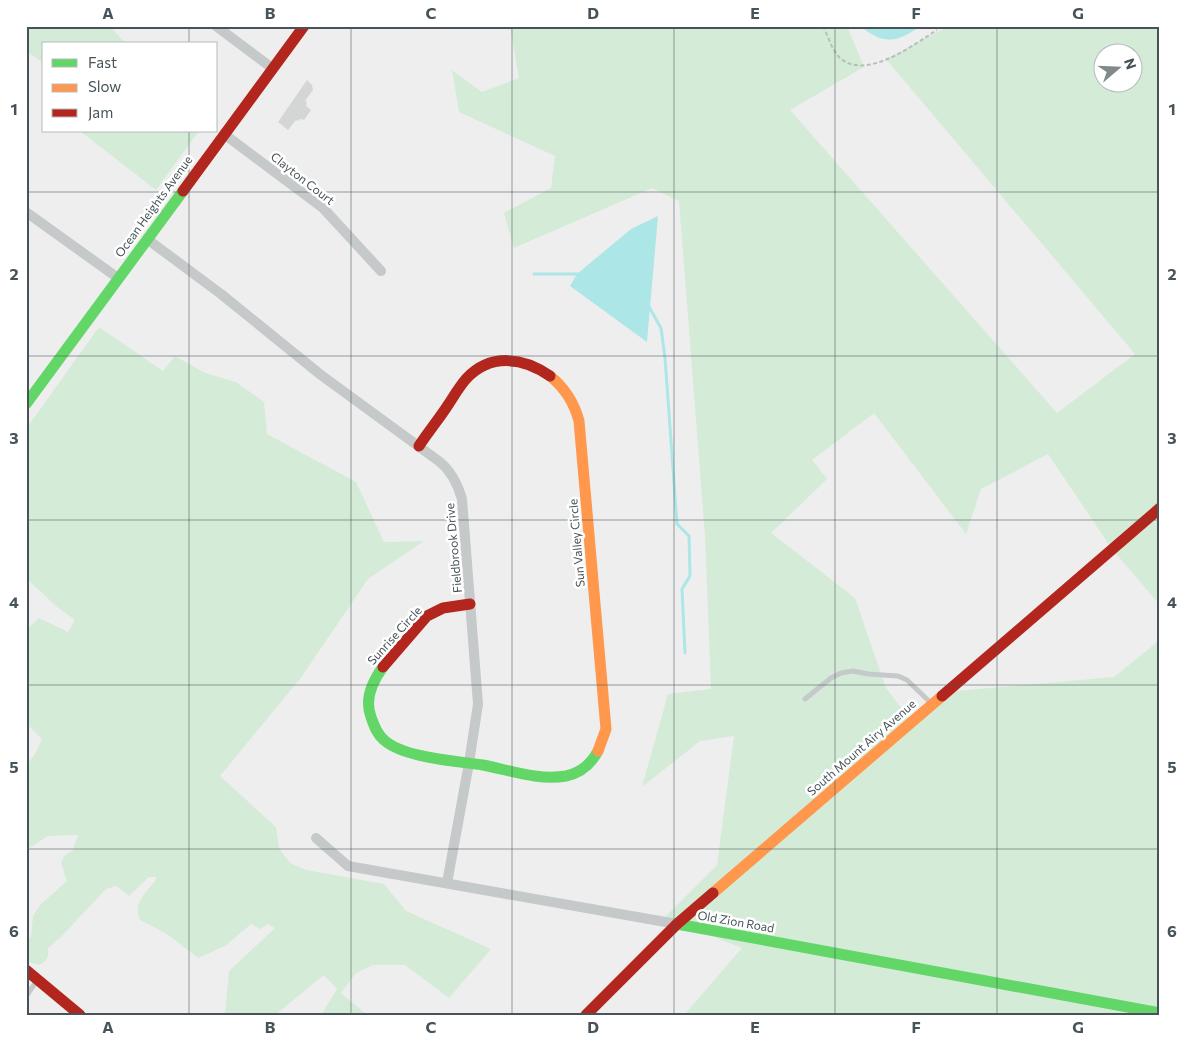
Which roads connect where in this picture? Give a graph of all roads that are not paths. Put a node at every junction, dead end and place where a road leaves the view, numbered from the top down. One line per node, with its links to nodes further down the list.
1 (216, 26): 3 (street)
2 (304, 26): 3 (street, Ocean Heights Avenue)
3 (272, 68): 4 (street, Ocean Heights Avenue)
4 (224, 134): 6 (street, Ocean Heights Avenue); 7 (street, Clayton Court)
5 (26, 212): 8 (street)
6 (147, 239): 8 (street, Ocean Heights Avenue); 10 (street, Fieldbrook Drive)
7 (381, 271)
8 (118, 278): 9 (street, Ocean Heights Avenue)
9 (26, 404)
10 (419, 446): 12 (street, Fieldbrook Drive); 15 (street, Sun Valley Circle)
11 (1160, 508): 14 (street, South Mount Airy Avenue)
12 (470, 604): 15 (street, Fieldbrook Drive); 15 (street, Sunrise Circle)
13 (804, 699): 14 (lane)
14 (932, 704): 18 (street, South Mount Airy Avenue)
15 (469, 763): 17 (street, Fieldbrook Drive)
16 (316, 838): 17 (street, Old Zion Road)
17 (447, 883): 18 (street, Old Zion Road)
18 (677, 924): 22 (street, Old Zion Road); 24 (street, South Mount Airy Avenue)
19 (26, 970): 20 (street)
20 (38, 980): 21 (lane); 23 (street)
21 (26, 997)
22 (1160, 1013)
23 (80, 1015)
24 (586, 1015)

